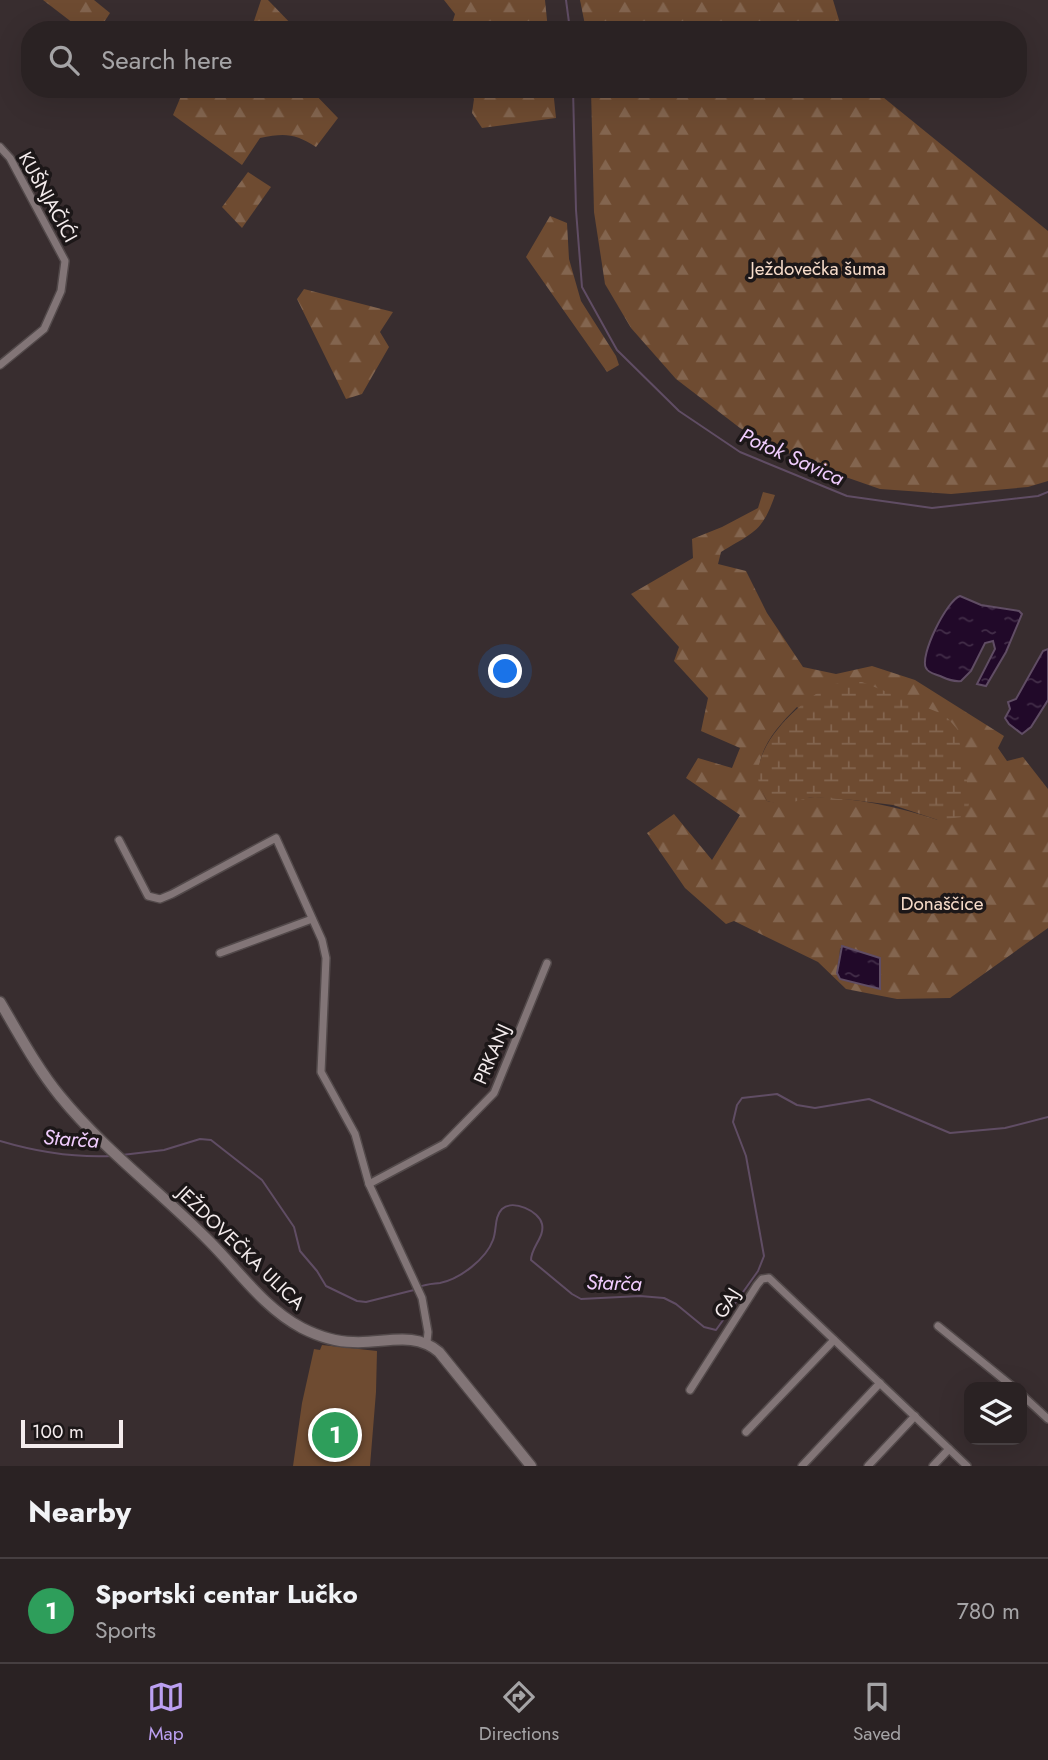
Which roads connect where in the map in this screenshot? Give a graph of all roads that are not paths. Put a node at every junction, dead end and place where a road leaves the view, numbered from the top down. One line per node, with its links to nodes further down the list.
1 (0, 147): 2 (street, KUŠNJAČIĆI)
2 (0, 365)
3 (118, 840): 4 (street)
4 (312, 919): 5 (street); 8 (street)
5 (220, 953)
6 (547, 963): 8 (street, PRKANJ)
7 (0, 1002): 11 (main road, JEŽDOVEČKA ULICA)
8 (369, 1184): 11 (street)
9 (938, 1326): 12 (street)
10 (834, 1340): 13 (street, GAJ); 14 (street, GAJ); 18 (street)
11 (427, 1342): 20 (main road)
12 (1007, 1382)
13 (880, 1383): 16 (street, GAJ); 21 (street)
14 (690, 1390)
15 (1027, 1400): 17 (street)
16 (915, 1416): 19 (street, GAJ); 22 (street)
17 (1048, 1419)
18 (746, 1432)
19 (949, 1449): 23 (street); 24 (street, GAJ)
20 (531, 1466)
21 (802, 1466)
22 (868, 1466)
23 (933, 1466)
24 (967, 1466)

